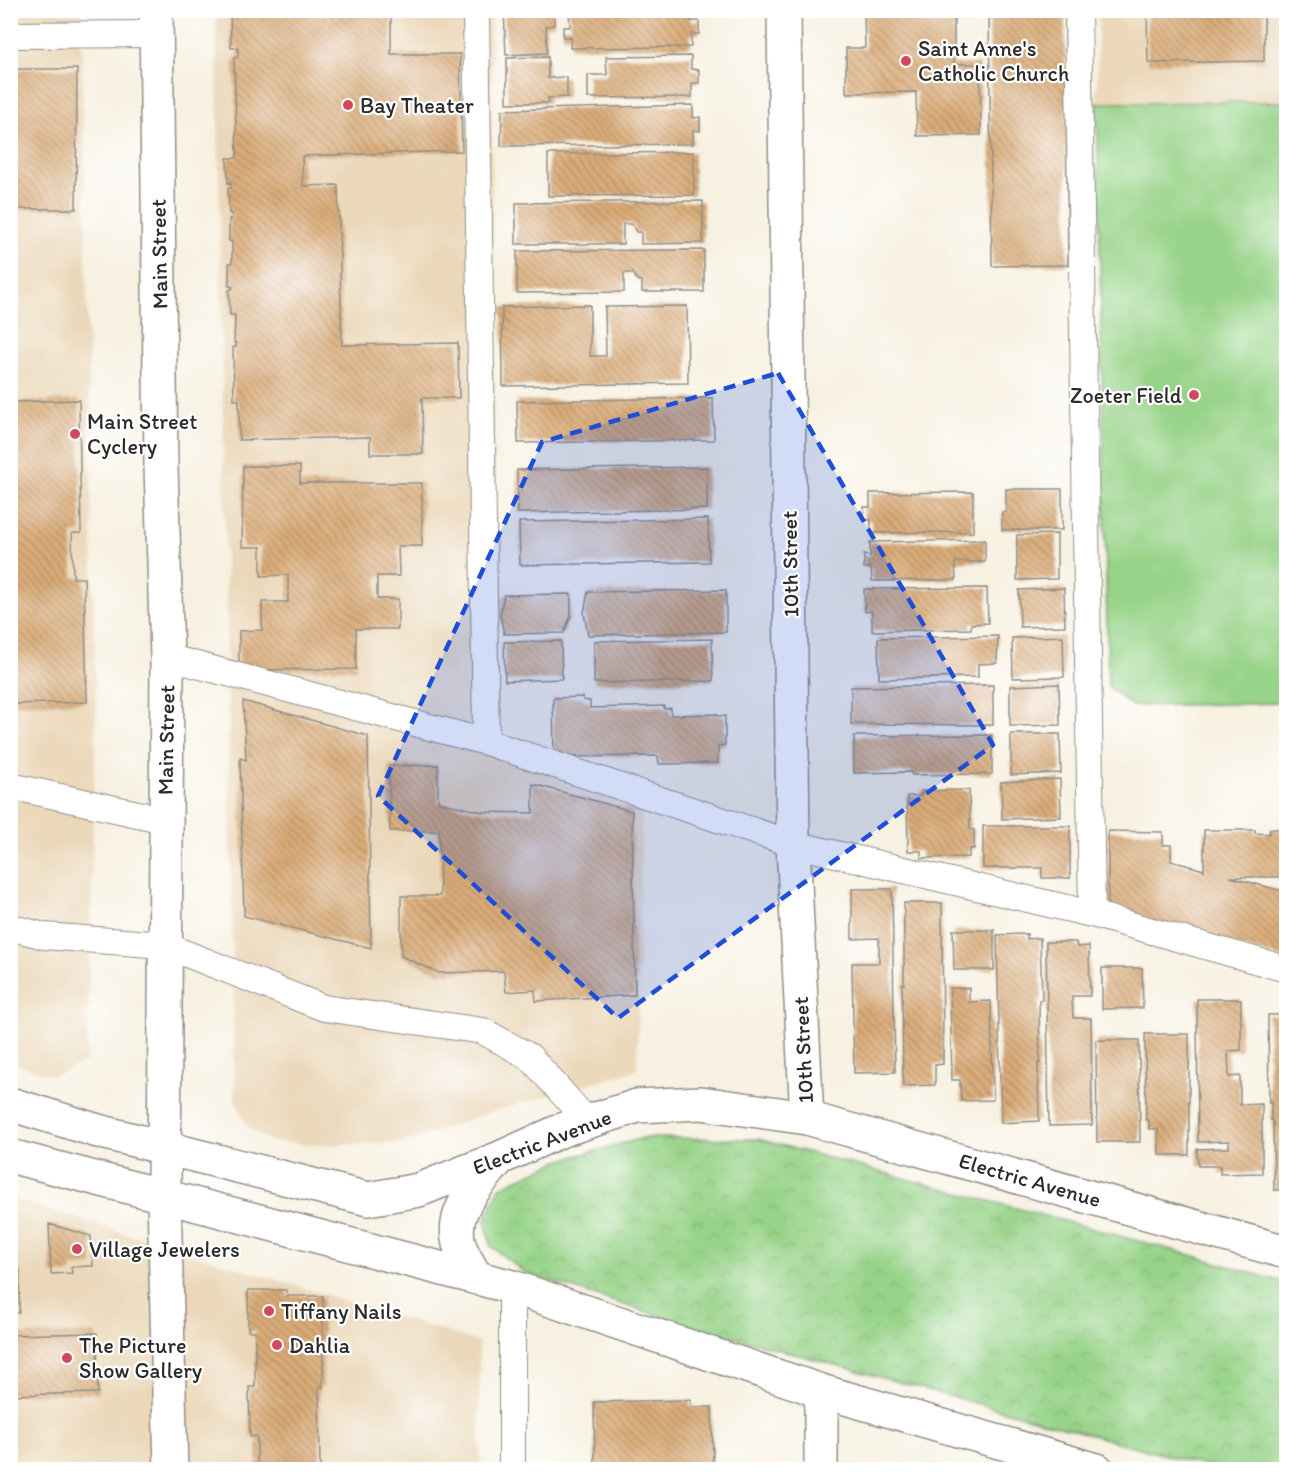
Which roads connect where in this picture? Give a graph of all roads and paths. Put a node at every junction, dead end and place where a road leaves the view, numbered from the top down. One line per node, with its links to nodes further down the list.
1 (476, 10): 7 (lane)
2 (784, 10): 10 (main road, 10th Street)
3 (1078, 10): 11 (lane)
4 (156, 22): 5 (lane); 6 (main road, Main Street)
5 (10, 35)
6 (167, 657): 7 (lane); 9 (main road, Main Street)
7 (486, 742): 10 (lane)
8 (10, 786): 9 (lane)
9 (165, 820): 13 (main road, Main Street)
10 (793, 844): 11 (lane); 16 (main road, 10th Street)
11 (1092, 914): 14 (lane)
12 (10, 927): 13 (lane)
13 (164, 945): 17 (lane); 18 (main road, Main Street)
14 (1287, 969)
15 (10, 1104): 18 (main road, Electric Avenue)
16 (807, 1118): 17 (main road, Electric Avenue); 22 (main road, Electric Avenue)
17 (588, 1122): 20 (main road, Electric Avenue)
18 (164, 1147): 20 (main road, Electric Avenue); 21 (main road, Main Street)
19 (10, 1156): 21 (main road)
20 (500, 1158): 23 (main road)
21 (164, 1197): 23 (main road); 27 (main road, Main Street)
22 (1287, 1252)
23 (476, 1278): 24 (main road)
24 (512, 1287): 25 (main road); 28 (lane)
25 (821, 1391): 26 (main road); 29 (main road)
26 (1095, 1469)
27 (171, 1470)
28 (512, 1470)
29 (821, 1470)

